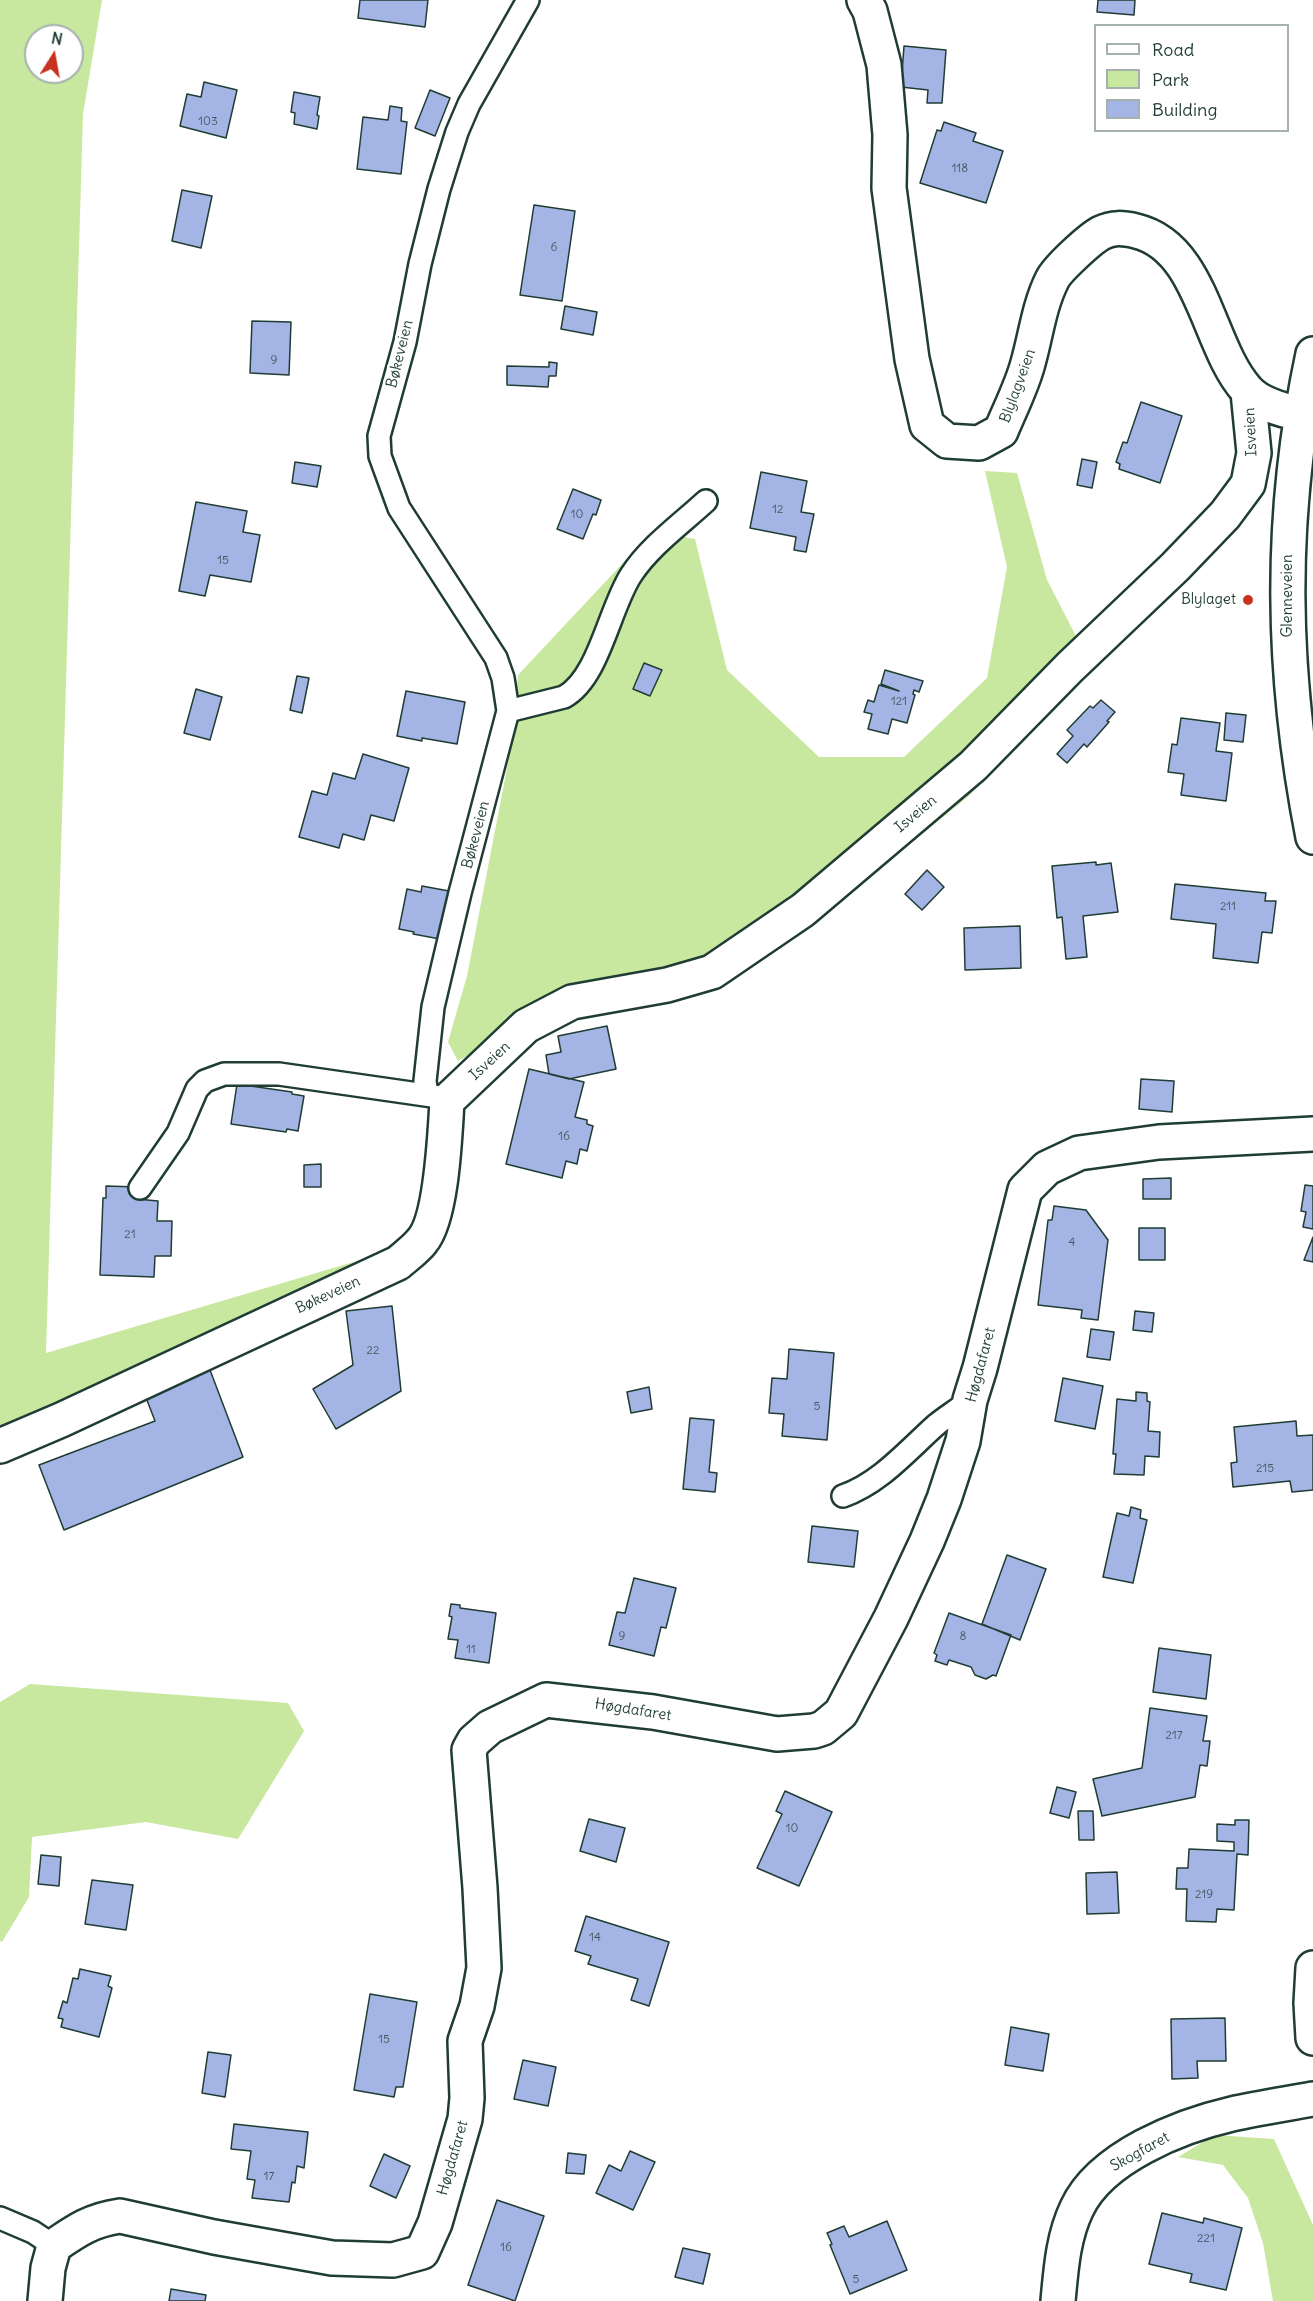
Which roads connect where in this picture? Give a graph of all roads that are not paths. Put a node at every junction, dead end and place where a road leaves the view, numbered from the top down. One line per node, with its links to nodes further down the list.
1 (528, 0): 7 (lane, Bøkeveien)
2 (864, 0): 4 (street, Blylagveien)
3 (1313, 354): 5 (street, Glenneveien)
4 (1248, 392): 5 (street, Blylagveien); 9 (street, Isveien)
5 (1306, 412): 8 (street, Glenneveien)
6 (706, 501): 7 (lane)
7 (508, 711): 9 (lane, Bøkeveien)
8 (1313, 837)
9 (437, 1097): 11 (lane); 13 (street, Bøkeveien)
10 (1313, 1134): 12 (street, Høgdafaret)
11 (140, 1188)
12 (970, 1400): 14 (lane); 19 (street, Høgdafaret)
13 (0, 1446)
14 (843, 1496)
15 (1313, 1968): 16 (street)
16 (1313, 2038)
17 (1313, 2099): 21 (street, Skogfaret)
18 (0, 2218): 19 (lane)
19 (54, 2246): 20 (street)
20 (45, 2301)
21 (1058, 2301)

